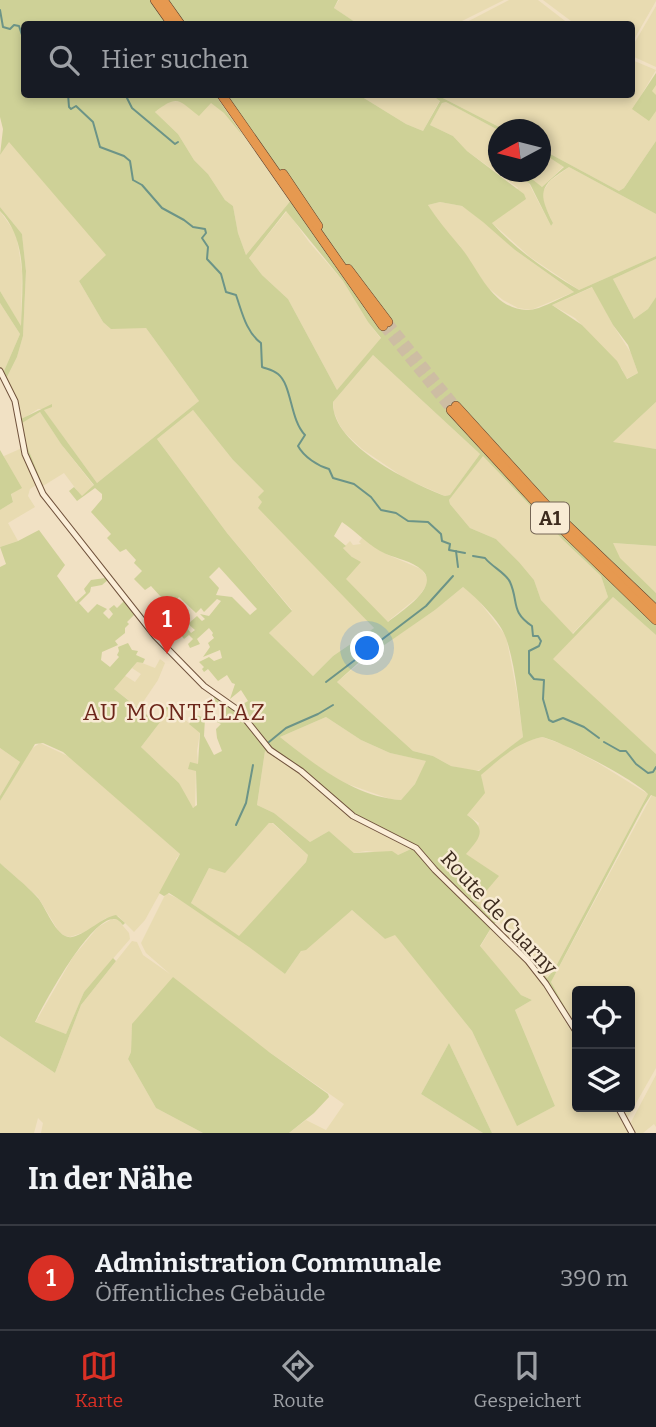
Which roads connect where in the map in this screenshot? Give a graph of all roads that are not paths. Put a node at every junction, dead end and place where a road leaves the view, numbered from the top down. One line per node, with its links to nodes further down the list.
1 (156, 0): 3 (highway)
2 (163, 0): 4 (highway)
3 (170, 21)
4 (178, 21)
5 (224, 98): 6 (highway)
6 (231, 98)
7 (0, 372): 10 (street, Route de Cuarny)
8 (656, 610): 9 (highway, A1)
9 (656, 620)
10 (572, 1025)
11 (621, 1112): 12 (street)
12 (632, 1133)

